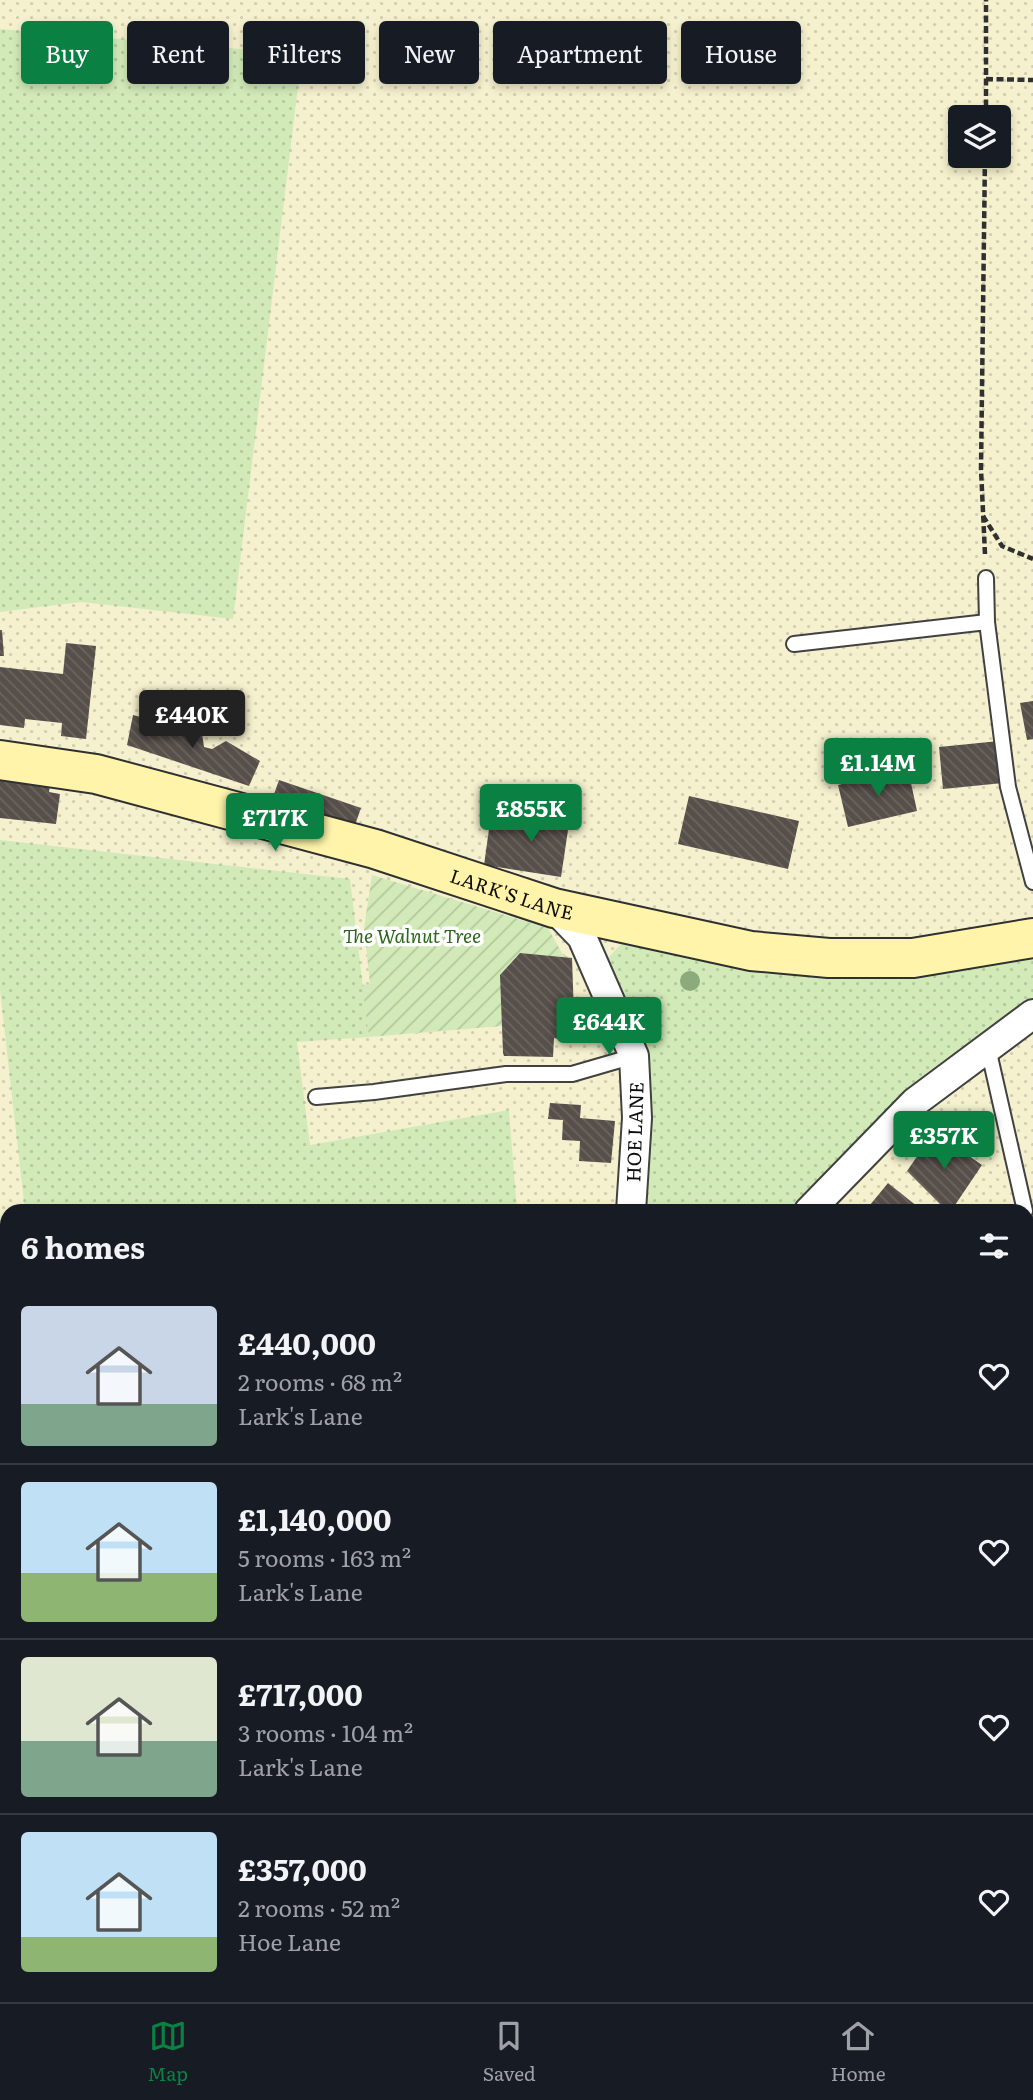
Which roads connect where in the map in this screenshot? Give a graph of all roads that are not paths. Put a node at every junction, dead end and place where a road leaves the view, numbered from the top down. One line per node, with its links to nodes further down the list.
1 (986, 578): 2 (lane)
2 (988, 622): 3 (lane); 5 (lane)
3 (794, 644)
4 (0, 760): 6 (street, LARK'S LANE)
5 (1033, 882)
6 (554, 908): 7 (street, LARK'S LANE); 10 (street, HOE LANE)
7 (1033, 938)
8 (1033, 1014): 9 (street)
9 (988, 1048): 13 (street); 14 (lane)
10 (634, 1056): 11 (lane); 12 (street, HOE LANE)
11 (316, 1097)
12 (631, 1204)
13 (816, 1204)
14 (1023, 1204)

